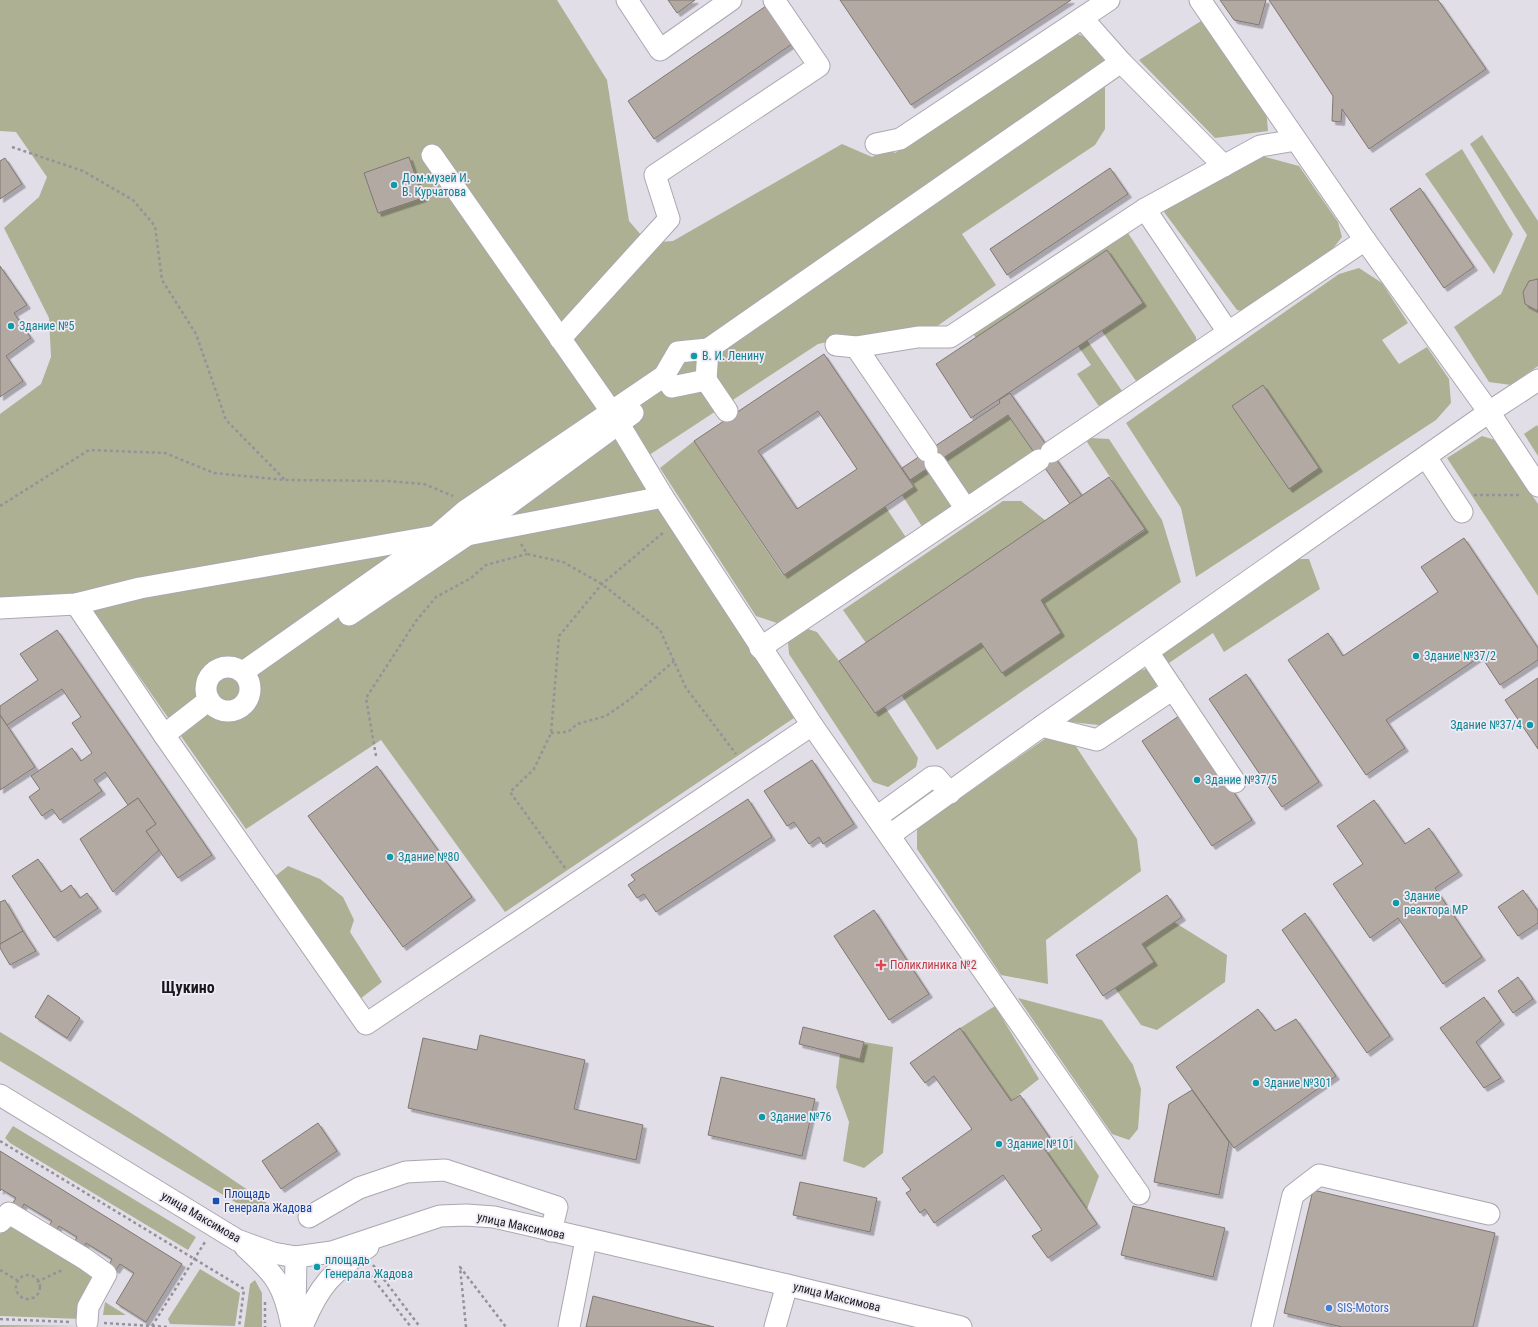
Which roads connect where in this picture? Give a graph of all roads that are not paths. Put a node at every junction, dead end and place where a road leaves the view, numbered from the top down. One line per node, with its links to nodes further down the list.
1 (627, 0): 2 (street)
2 (731, 0)
3 (774, 0): 15 (street)
4 (1109, 0): 6 (street)
5 (1200, 0): 8 (street)
6 (1082, 18): 7 (street); 9 (street)
7 (1121, 62): 11 (street); 16 (street)
8 (1296, 140): 11 (street); 13 (street)
9 (876, 144)
10 (432, 155): 15 (street)
11 (1224, 166): 12 (street)
12 (1145, 209): 14 (street); 26 (street)
13 (1366, 240): 14 (street); 21 (street)
14 (1228, 332): 26 (street)
15 (560, 339): 22 (street)
16 (708, 349): 17 (street); 19 (street)
17 (706, 380): 19 (street); 20 (street)
18 (1538, 380): 21 (street)
19 (668, 382): 22 (street)
20 (727, 411)
21 (1489, 412): 23 (street); 24 (street)
22 (614, 417): 25 (street); 28 (street); 29 (street)
23 (1426, 456): 27 (street); 33 (street)
24 (1530, 490)
25 (663, 497): 28 (street); 32 (street)
26 (966, 509): 32 (street)
27 (1462, 512)
28 (467, 535): 29 (street); 34 (street)
29 (436, 536): 30 (street); 34 (street)
30 (76, 604): 31 (street); 39 (street)
31 (0, 608)
32 (760, 648): 37 (street)
33 (1148, 652): 35 (street); 38 (street)
34 (246, 676): 36 (street); 36 (street)
35 (1173, 689): 38 (street); 40 (street)
36 (209, 700): 39 (street)
37 (812, 725): 39 (street); 42 (street)
38 (1042, 726): 41 (street)
39 (164, 735)
40 (1235, 782)
41 (950, 793): 42 (street); 43 (street)
42 (877, 817): 43 (street)
43 (890, 835): 45 (street)
44 (2, 1100): 51 (street, улица Максимова)
45 (1139, 1194)
46 (1489, 1214): 62 (street)
47 (309, 1217): 49 (street)
48 (0, 1222): 55 (street)
49 (551, 1232): 50 (street, улица Максимова); 52 (street, улица Максимова)
50 (383, 1236): 53 (street, улица Максимова); 58 (street)
51 (237, 1240): 53 (street, улица Максимова); 56 (street)
52 (586, 1240): 54 (street, улица Максимова); 59 (street)
53 (296, 1257): 57 (street)
54 (786, 1284): 60 (street); 61 (street, улица Максимова)
55 (87, 1322)
56 (292, 1327)
57 (295, 1327)
58 (302, 1327)
59 (569, 1327)
60 (775, 1327)
61 (960, 1327)
62 (1262, 1327)

